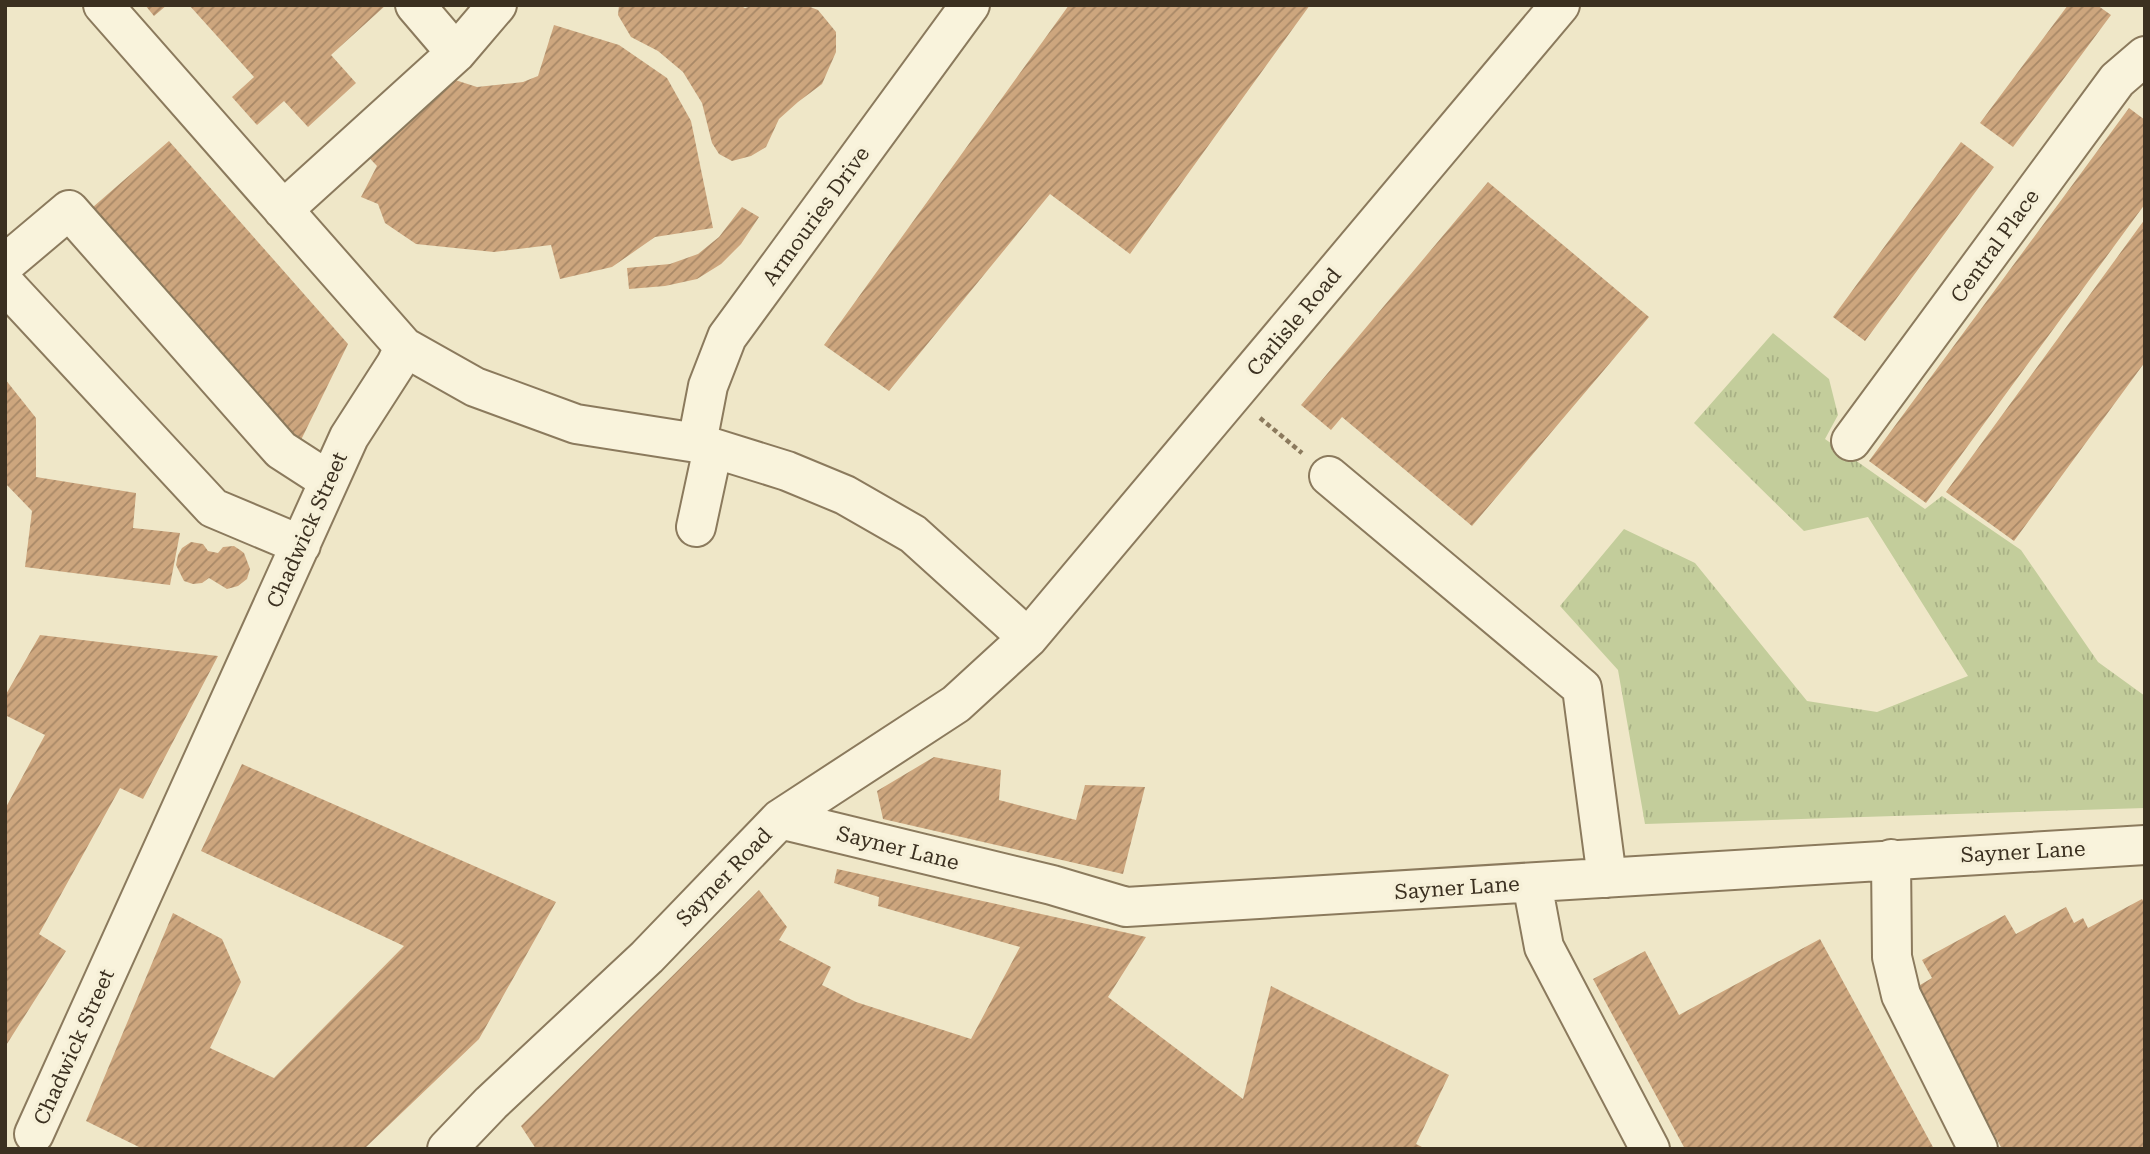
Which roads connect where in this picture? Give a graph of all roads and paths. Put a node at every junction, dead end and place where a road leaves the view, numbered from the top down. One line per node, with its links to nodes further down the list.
1 (103, 5): 8 (street)
2 (415, 5): 6 (street)
3 (497, 5): 6 (street)
4 (1560, 5): 12 (street, Carlisle Road)
5 (952, 13): 14 (street, Armouries Drive)
6 (456, 53): 8 (street)
7 (2145, 56): 13 (street, Central Place)
8 (284, 210): 11 (street)
9 (5, 264): 16 (street)
10 (5, 284): 18 (street)
11 (404, 347): 14 (street); 16 (street, Chadwick Street)
12 (1233, 395): 15 (path); 19 (street, Carlisle Road)
13 (1852, 441)
14 (705, 446): 17 (street, Armouries Drive); 19 (street)
15 (1329, 476): 23 (street)
16 (329, 481): 18 (street, Chadwick Street)
17 (696, 527)
18 (301, 545): 25 (street, Chadwick Street)
19 (1028, 638): 20 (street, Sayner Road)
20 (780, 819): 24 (street, Sayner Lane); 26 (street, Sayner Road)
21 (2145, 845): 22 (street, Sayner Lane)
22 (1891, 859): 23 (street, Sayner Lane); 28 (street)
23 (1607, 878): 24 (street, Sayner Lane)
24 (1532, 883): 27 (street)
25 (34, 1134)
26 (447, 1149)
27 (1650, 1149)
28 (1978, 1149)

